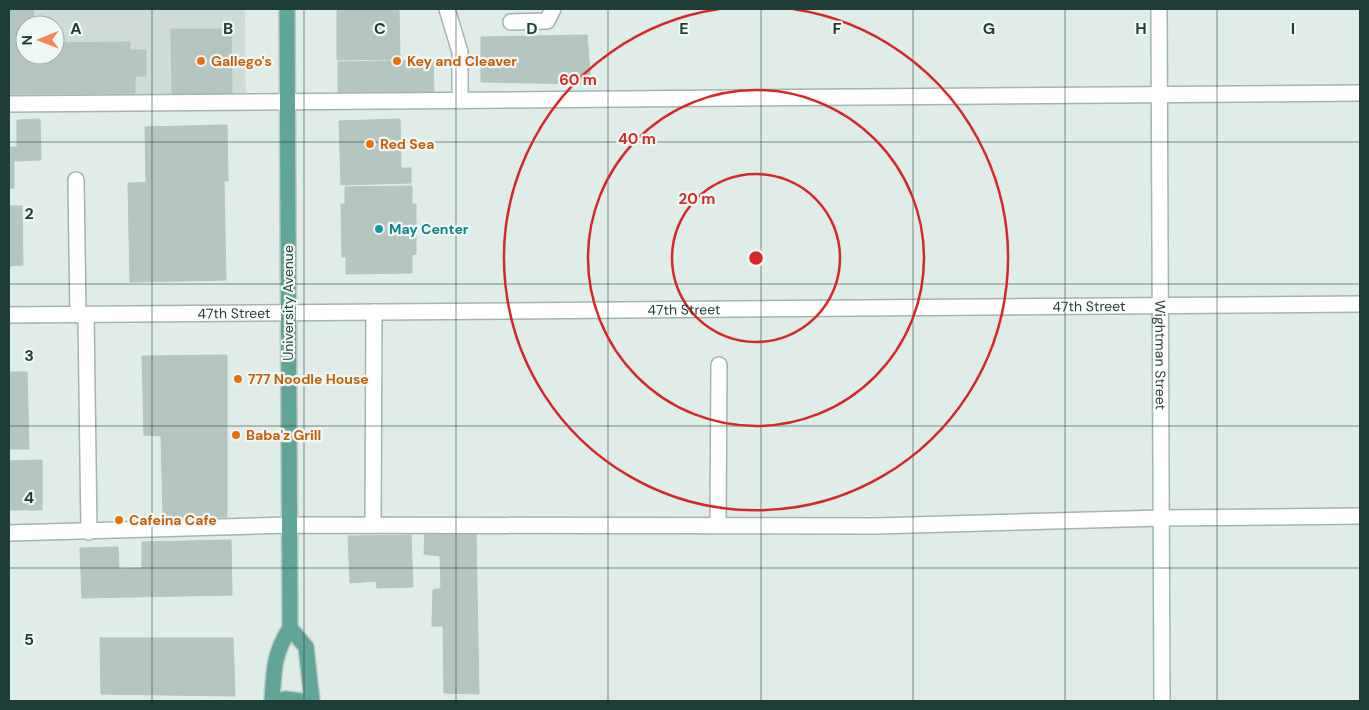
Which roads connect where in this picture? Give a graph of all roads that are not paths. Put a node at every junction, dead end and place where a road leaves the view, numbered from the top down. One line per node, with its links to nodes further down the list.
1 (287, 9): 9 (main road, University Avenue)
2 (447, 9): 8 (street)
3 (552, 9): 5 (street)
4 (1159, 9): 7 (street, Wightman Street)
5 (511, 22)
6 (1360, 94): 7 (street)
7 (1159, 95): 8 (street); 13 (street, Wightman Street)
8 (460, 100): 9 (street)
9 (288, 102): 10 (street); 15 (main road, University Avenue)
10 (9, 104)
11 (76, 180): 17 (street)
12 (1360, 304): 13 (street, 47th Street)
13 (1160, 306): 14 (street, 47th Street); 20 (street, Wightman Street)
14 (374, 312): 15 (street, 47th Street); 22 (street)
15 (288, 313): 17 (street, 47th Street); 21 (main road, University Avenue)
16 (9, 315): 17 (street, 47th Street)
17 (82, 315): 24 (street)
18 (719, 365): 23 (street)
19 (1360, 516): 20 (street)
20 (1162, 518): 23 (street); 30 (street, Wightman Street)
21 (289, 525): 22 (street); 24 (street); 26 (main road, University Avenue)
22 (373, 525): 23 (street)
23 (718, 526)
24 (89, 532): 25 (street)
25 (9, 533)
26 (290, 628): 27 (main road); 29 (main road)
27 (273, 701): 28 (main road)
28 (302, 701)
29 (312, 701)
30 (1162, 701)

